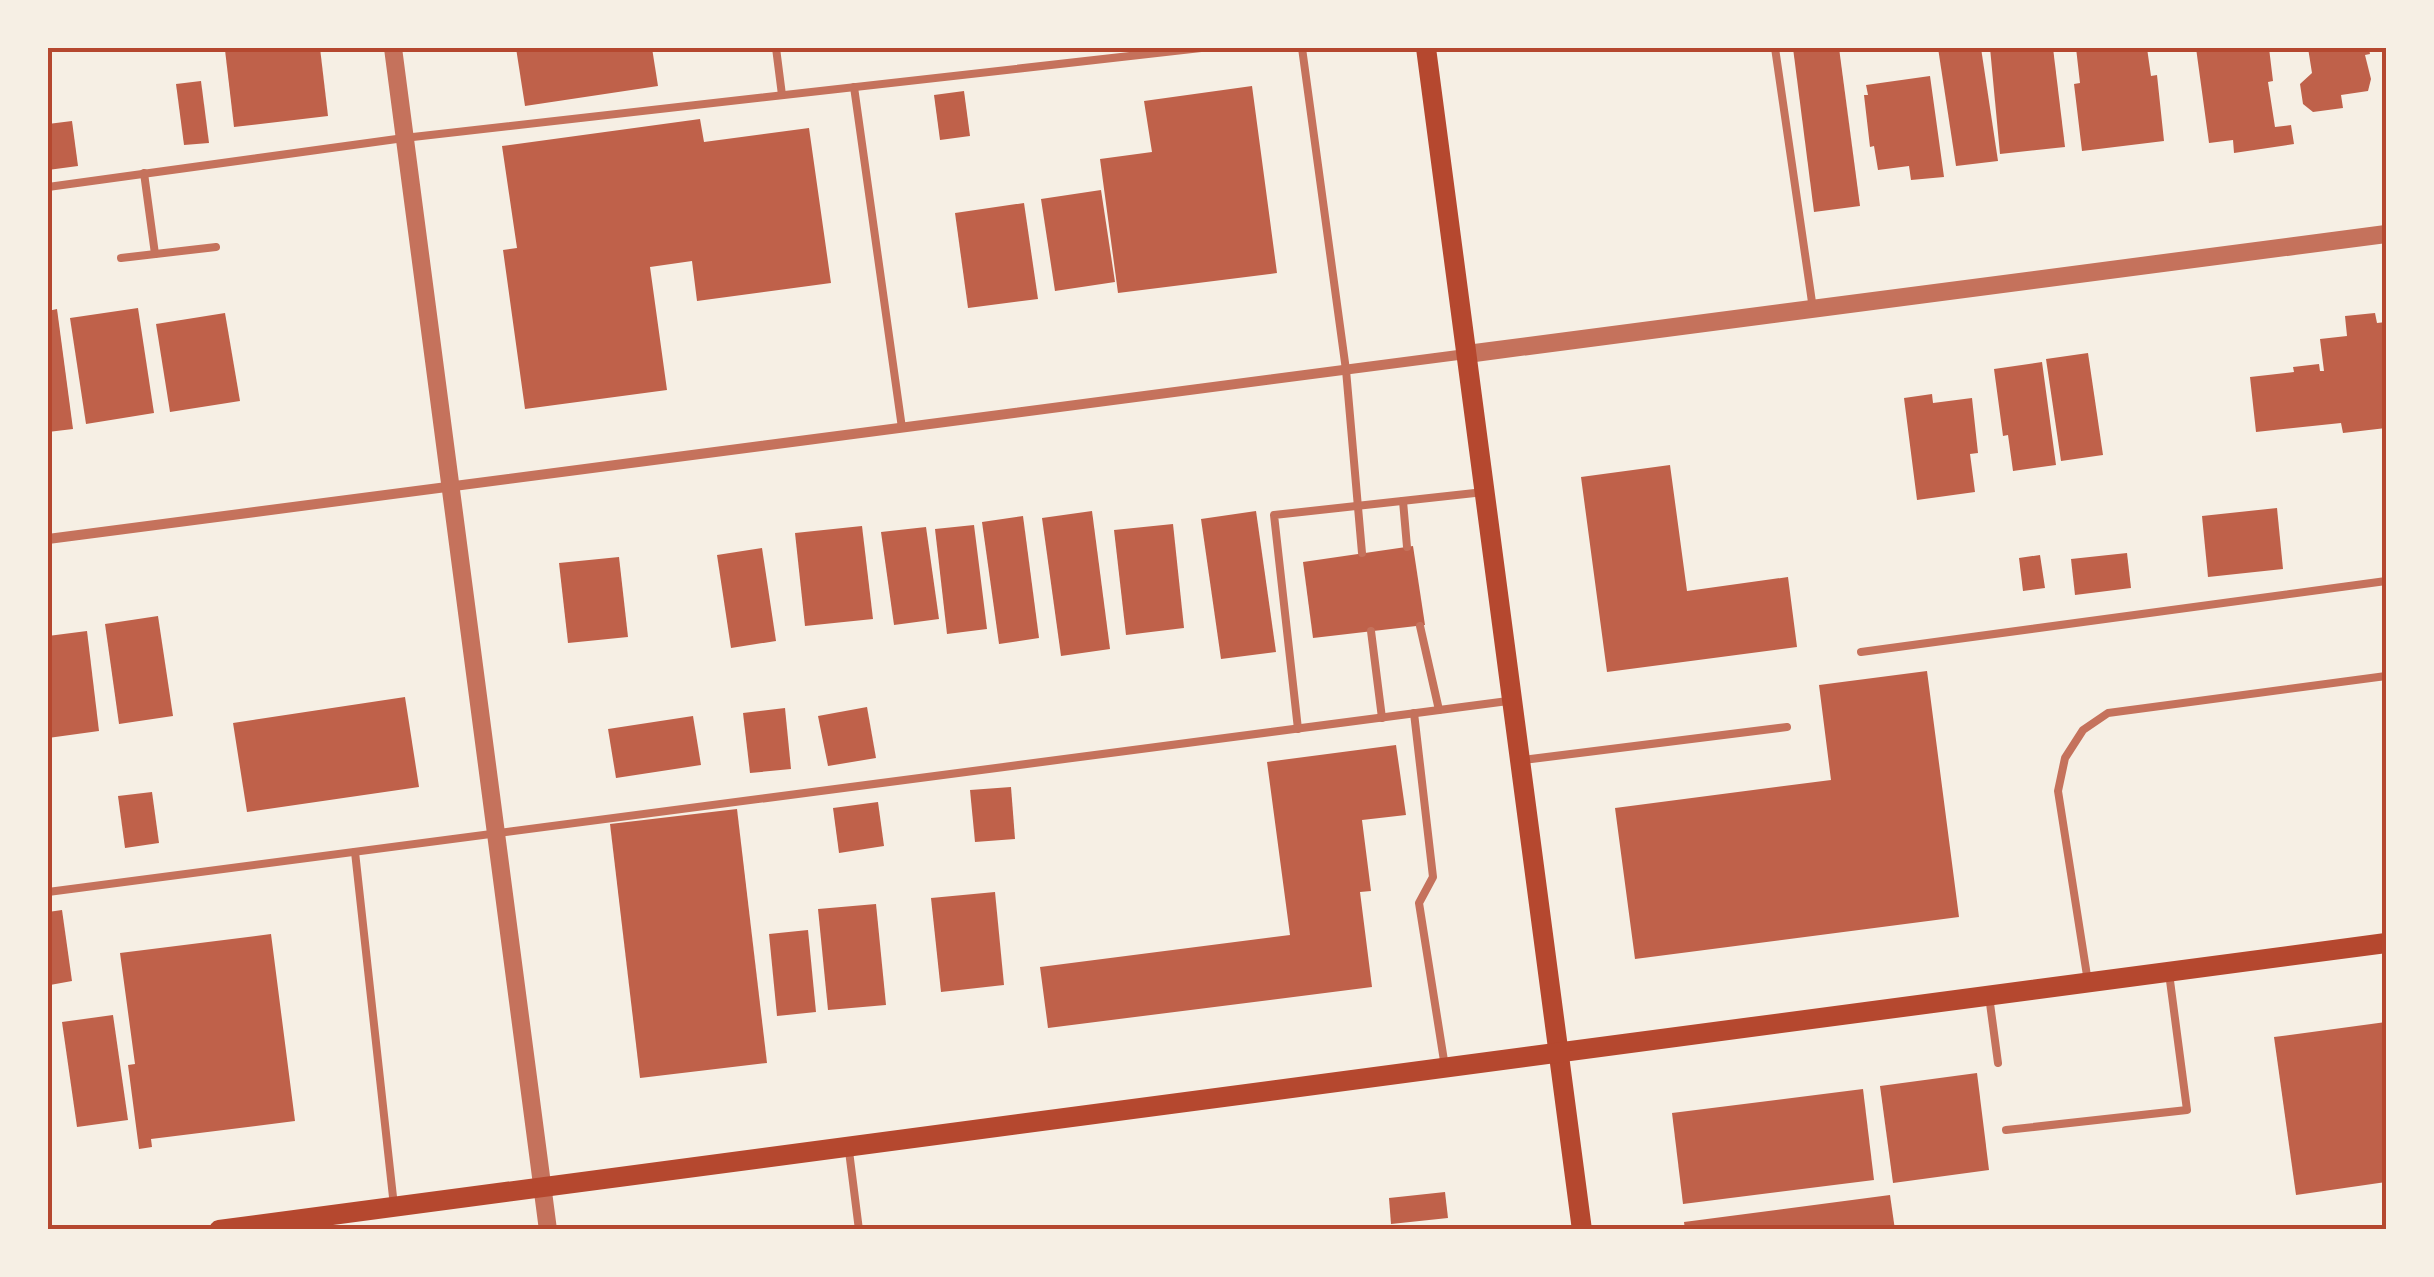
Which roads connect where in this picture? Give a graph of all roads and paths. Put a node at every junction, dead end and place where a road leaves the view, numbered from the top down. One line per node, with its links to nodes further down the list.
1 (393, 48): 9 (street)
2 (776, 48): 8 (lane)
3 (1199, 48): 7 (lane)
4 (1302, 48): 18 (lane)
5 (1426, 48): 17 (main road)
6 (1776, 48): 16 (lane)
7 (854, 87): 8 (lane); 19 (lane)
8 (782, 95): 9 (lane)
9 (404, 138): 10 (lane); 20 (street)
10 (144, 173): 11 (lane); 14 (lane)
11 (48, 187)
12 (2386, 234): 16 (street)
13 (216, 247): 14 (lane)
14 (155, 254): 15 (lane)
15 (121, 258)
16 (1812, 309): 17 (street)
17 (1466, 354): 18 (street); 21 (main road)
18 (1346, 370): 19 (street); 23 (lane)
19 (902, 428): 20 (street)
20 (450, 486): 24 (street); 39 (street)
21 (1484, 492): 22 (lane); 32 (main road)
22 (1403, 501): 23 (lane); 25 (lane)
23 (1357, 506): 26 (lane); 37 (lane)
24 (48, 539)
25 (1407, 546)
26 (1362, 553)
27 (2386, 581): 30 (lane)
28 (1420, 626): 33 (lane)
29 (1371, 632): 35 (lane)
30 (1861, 652)
31 (2386, 676): 44 (lane)
32 (1512, 700): 33 (lane); 38 (main road)
33 (1439, 710): 34 (lane)
34 (1414, 714): 35 (lane); 48 (lane)
35 (1382, 718): 37 (lane)
36 (1787, 728): 38 (lane)
37 (1298, 729): 39 (lane)
38 (1520, 761): 46 (main road)
39 (496, 833): 40 (lane); 51 (street)
40 (355, 852): 41 (lane); 52 (lane)
41 (48, 892)
42 (2386, 942): 43 (main road)
43 (2169, 972): 44 (main road); 49 (lane)
44 (2088, 982): 45 (main road)
45 (1989, 996): 46 (main road); 47 (lane)
46 (1559, 1052): 48 (main road); 56 (main road)
47 (1998, 1063)
48 (1445, 1067): 50 (main road)
49 (2006, 1130)
50 (849, 1146): 51 (main road); 55 (lane)
51 (543, 1186): 52 (main road); 54 (street)
52 (394, 1206): 53 (main road)
53 (219, 1230)
54 (548, 1230)
55 (859, 1230)
56 (1582, 1230)

